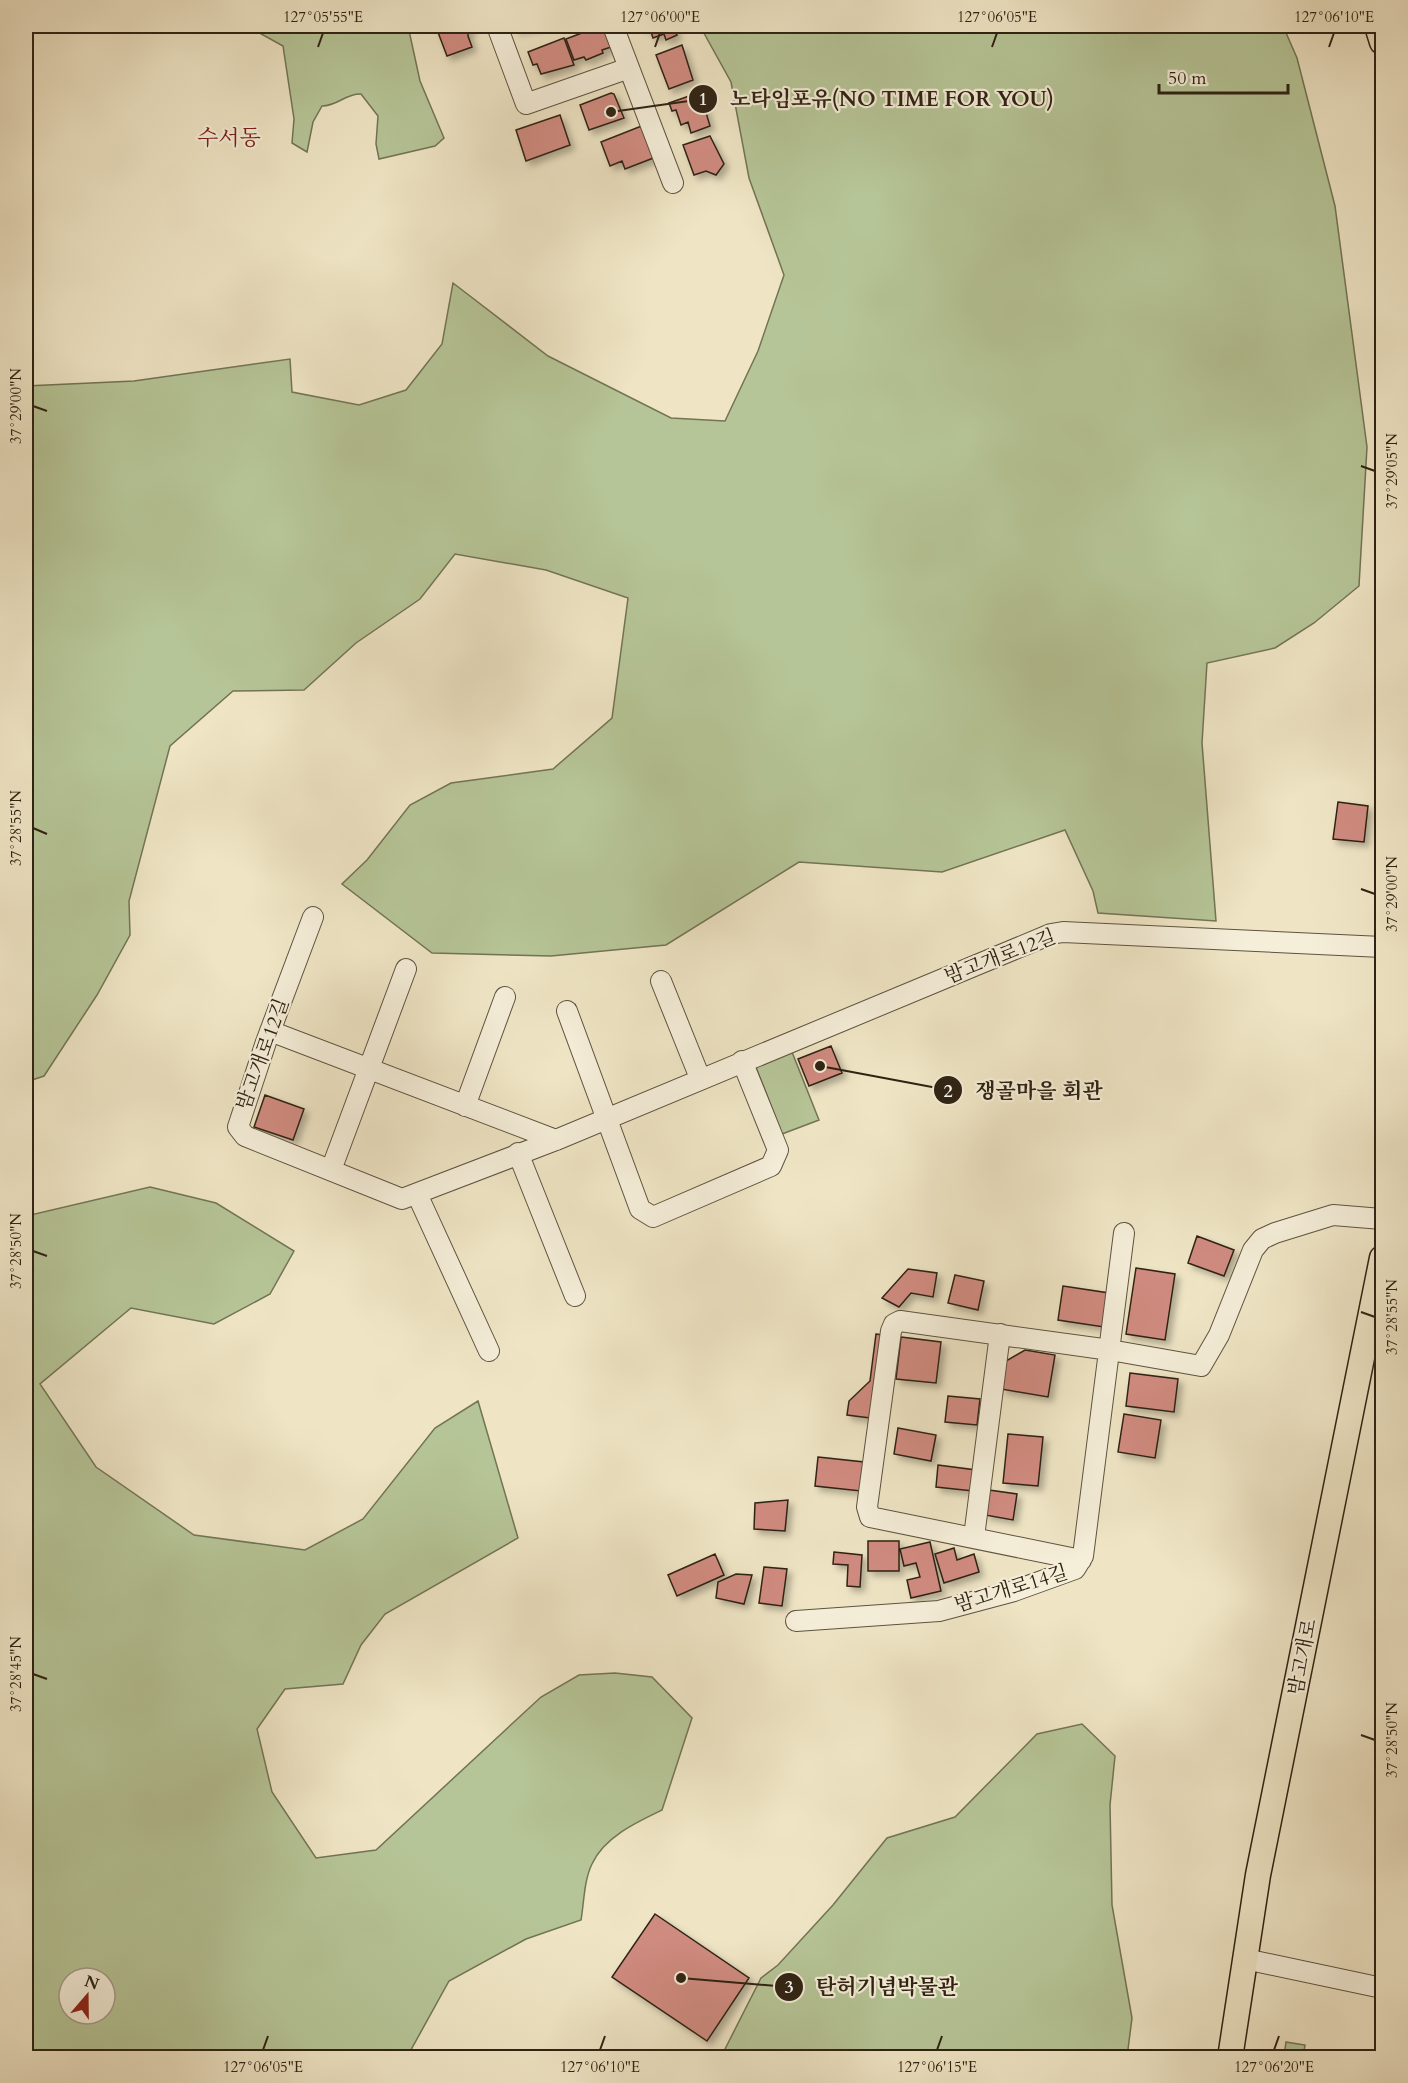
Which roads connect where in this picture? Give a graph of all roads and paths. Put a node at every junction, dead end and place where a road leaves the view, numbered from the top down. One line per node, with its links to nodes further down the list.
1 (497, 26): 5 (street)
2 (613, 26): 5 (street)
3 (1377, 26): 4 (main road)
4 (1383, 42)
5 (629, 68): 6 (street)
6 (673, 183)
7 (313, 917): 13 (street, 밤고개로12길)
8 (1383, 947): 14 (street, 밤고개로12길)
9 (406, 969): 15 (street)
10 (661, 981): 16 (street)
11 (505, 997): 17 (street)
12 (567, 1011): 18 (street)
13 (270, 1030): 15 (street); 21 (street, 밤고개로12길)
14 (742, 1061): 16 (street, 밤고개로12길); 18 (street)
15 (368, 1068): 17 (street); 21 (street)
16 (700, 1078): 18 (street, 밤고개로12길)
17 (465, 1106): 19 (street)
18 (606, 1118): 19 (street, 밤고개로12길)
19 (556, 1140): 20 (street, 밤고개로12길)
20 (518, 1153): 22 (street, 밤고개로12길); 26 (street)
21 (331, 1170): 22 (street, 밤고개로12길)
22 (417, 1194): 29 (street)
23 (1383, 1219): 28 (street)
24 (1124, 1233): 28 (street, 밤고개로14길)
25 (1383, 1258): 33 (main road, 밤고개로)
26 (575, 1296)
27 (1000, 1334): 28 (street); 30 (street); 30 (street)
28 (1110, 1350): 31 (street, 밤고개로14길)
29 (489, 1351)
30 (974, 1537): 31 (street)
31 (1081, 1560): 32 (street, 밤고개로14길)
32 (796, 1622)
33 (1245, 1959): 34 (street); 35 (main road, 밤고개로)
34 (1383, 1988)
35 (1230, 2058)

